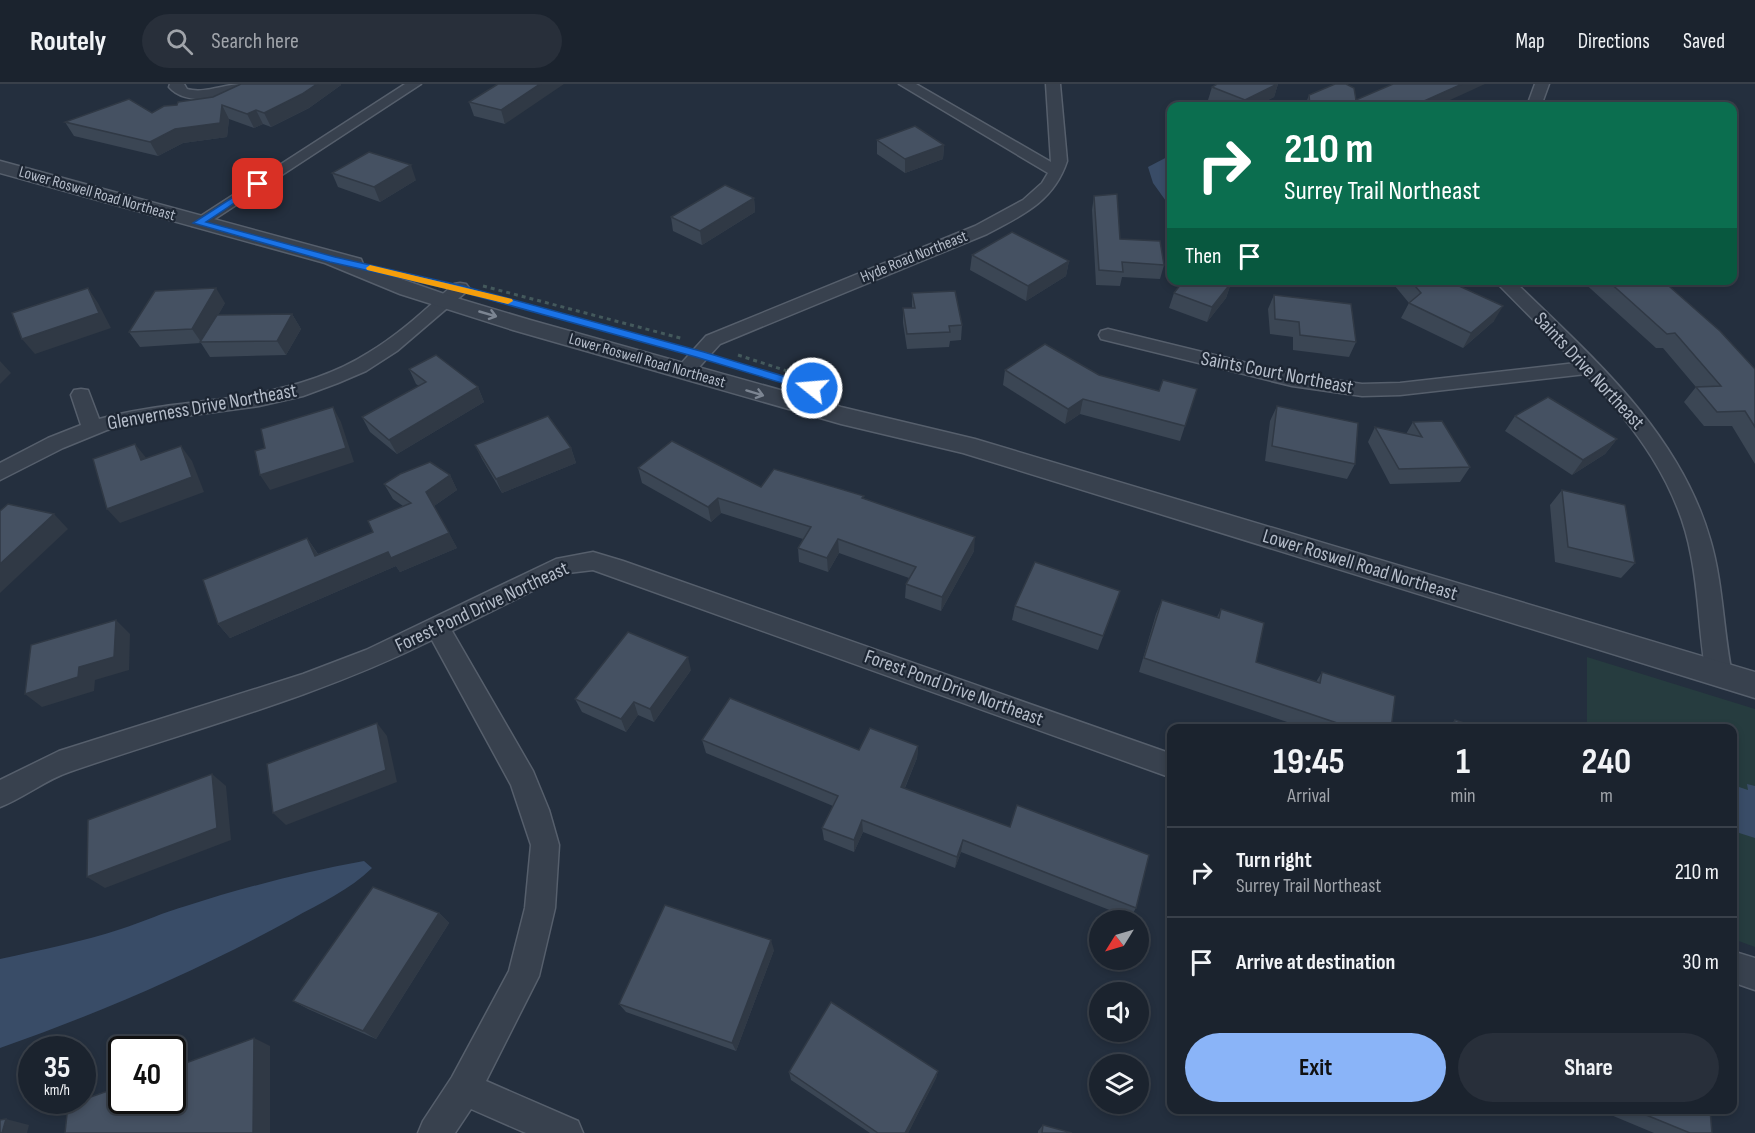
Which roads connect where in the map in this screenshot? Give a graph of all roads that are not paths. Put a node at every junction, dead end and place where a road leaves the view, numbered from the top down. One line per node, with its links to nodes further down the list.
1 (177, 84): 2 (street)
2 (236, 84)
3 (414, 84): 10 (street)
4 (906, 84): 9 (street)
5 (1053, 84): 9 (street)
6 (1542, 84): 7 (street)
7 (1535, 102)
8 (0, 167): 10 (street, Lower Roswell Road Northeast)
9 (1057, 172): 14 (street, Hyde Road Northeast)
10 (198, 223): 12 (street, Lower Roswell Road Northeast)
11 (1507, 285): 15 (street, Saints Drive Northeast)
12 (452, 295): 14 (street, Lower Roswell Road Northeast); 17 (street, Glenverness Drive Northeast)
13 (1108, 335): 15 (street, Saints Court Northeast)
14 (693, 362): 20 (street, Lower Roswell Road Northeast)
15 (1590, 367): 20 (street, Saints Drive Northeast)
16 (81, 395): 17 (street, Glenverness Drive Northeast)
17 (92, 428): 18 (street, Glenverness Drive Northeast)
18 (0, 473)
19 (437, 627): 22 (street, Forest Pond Drive Northeast); 23 (street, Forest Pond Drive Northeast); 26 (street)
20 (1719, 674): 21 (street, Lower Roswell Road Northeast)
21 (1755, 685)
22 (1167, 764)
23 (0, 794)
24 (1737, 968): 25 (street)
25 (1755, 974)
26 (464, 1089): 27 (street); 28 (street)
27 (435, 1133)
28 (566, 1133)

